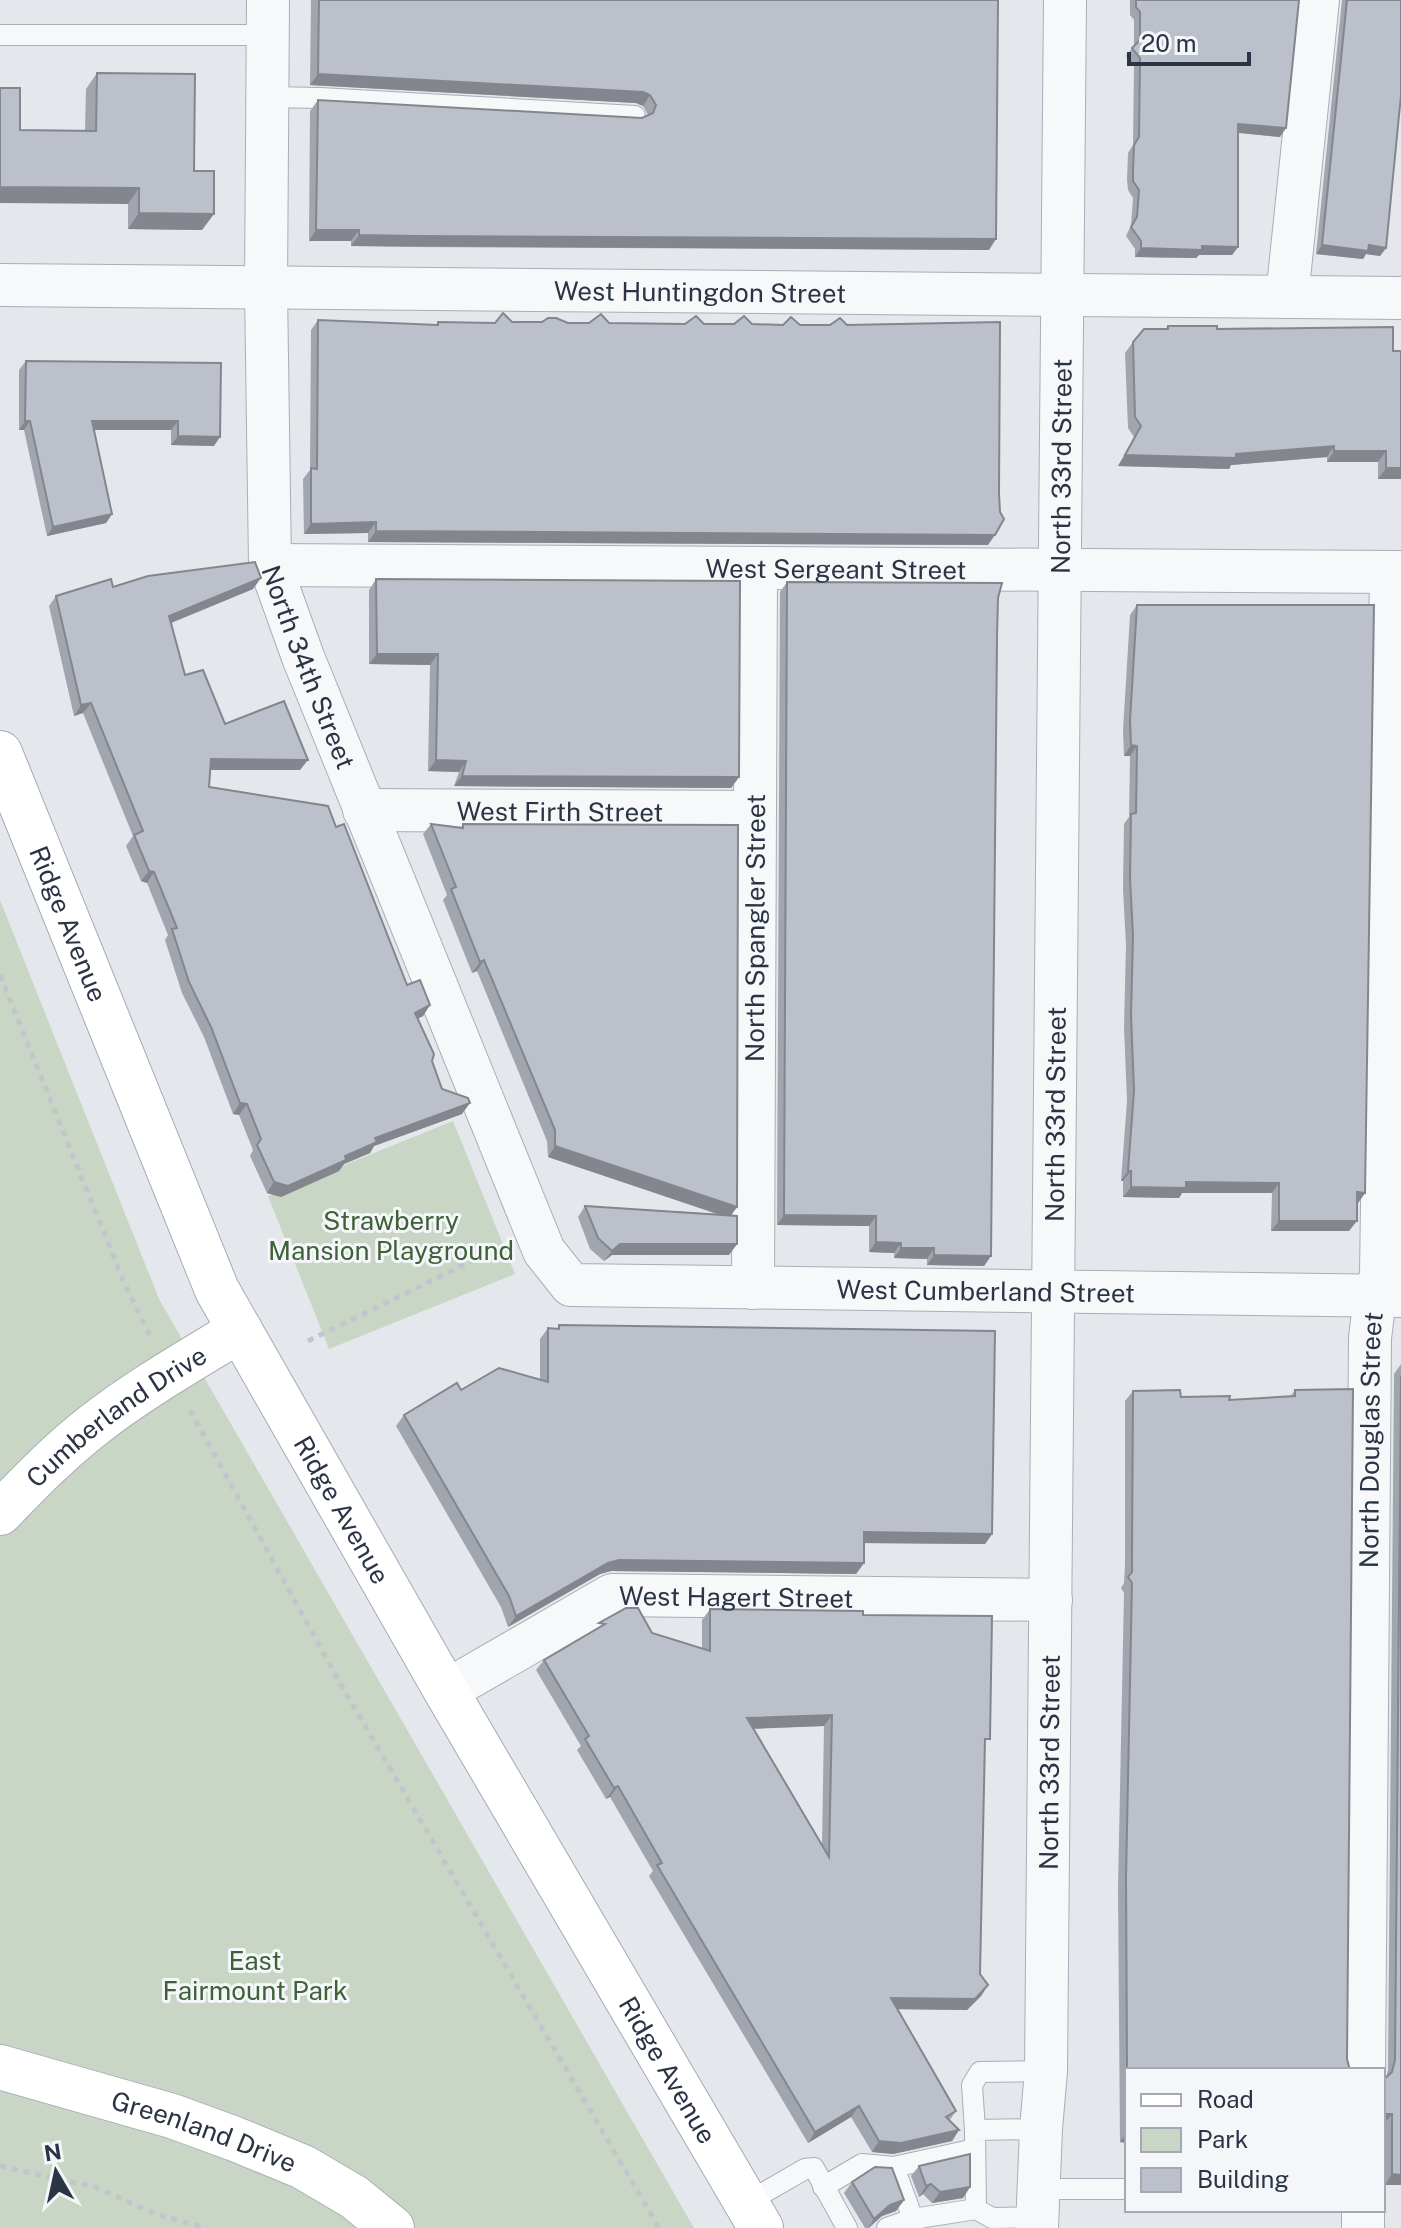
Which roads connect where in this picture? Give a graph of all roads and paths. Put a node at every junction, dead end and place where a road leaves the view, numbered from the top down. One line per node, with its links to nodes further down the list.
1 (1065, 0): 9 (street, North 33rd Street)
2 (1318, 0): 10 (street)
3 (268, 18): 4 (lane); 5 (street, North 34th Street)
4 (0, 35)
5 (268, 97): 6 (lane); 8 (street, North 34th Street)
6 (635, 116)
7 (0, 285): 8 (street, West Huntingdon Street)
8 (266, 288): 9 (street, West Huntingdon Street); 12 (street, North 34th Street)
9 (1063, 295): 10 (street, West Huntingdon Street); 14 (street, North 33rd Street)
10 (1287, 297): 11 (street, West Huntingdon Street)
11 (1401, 298)
12 (270, 565): 13 (street, West Sergeant Street); 17 (street, North 34th Street)
13 (756, 568): 14 (street, West Sergeant Street); 18 (street, North Spangler Street)
14 (1060, 570): 15 (street, West Sergeant Street); 23 (street, North 33rd Street)
15 (1396, 572): 24 (street, North Douglas Street)
16 (0, 757): 25 (main road, Ridge Avenue)
17 (364, 810): 18 (street, West Firth Street); 20 (street, North 34th Street)
18 (755, 812): 22 (street, North Spangler Street)
19 (0, 975): 26 (path)
20 (544, 1251): 21 (street, North 34th Street); 27 (path)
21 (571, 1285): 22 (street, West Cumberland Street)
22 (753, 1288): 23 (street, West Cumberland Street)
23 (1054, 1292): 24 (street, West Cumberland Street); 30 (street, North 33rd Street)
24 (1388, 1296): 33 (street, North Douglas Street)
25 (240, 1330): 29 (main road, Cumberland Drive); 31 (main road, Ridge Avenue)
26 (153, 1341)
27 (308, 1341)
28 (189, 1407): 47 (path)
29 (0, 1513)
30 (1051, 1600): 31 (street, West Hagert Street); 34 (street, North 33rd Street)
31 (446, 1691): 43 (main road, Ridge Avenue)
32 (0, 2067): 46 (main road, Greenland Drive)
33 (1364, 2068)
34 (1046, 2071): 35 (street, North 33rd Street); 36 (lane)
35 (1041, 2129): 36 (lane); 42 (street, North 33rd Street)
36 (975, 2139): 38 (lane); 41 (lane)
37 (0, 2166): 45 (path)
38 (894, 2167): 39 (lane); 44 (lane)
39 (823, 2187): 43 (lane); 48 (lane)
40 (1125, 2189): 42 (lane)
41 (976, 2209): 42 (lane); 44 (lane)
42 (1038, 2211)
43 (754, 2215)
44 (913, 2223): 49 (lane)
45 (207, 2228)
46 (392, 2228)
47 (659, 2228)
48 (847, 2228)
49 (887, 2228)

